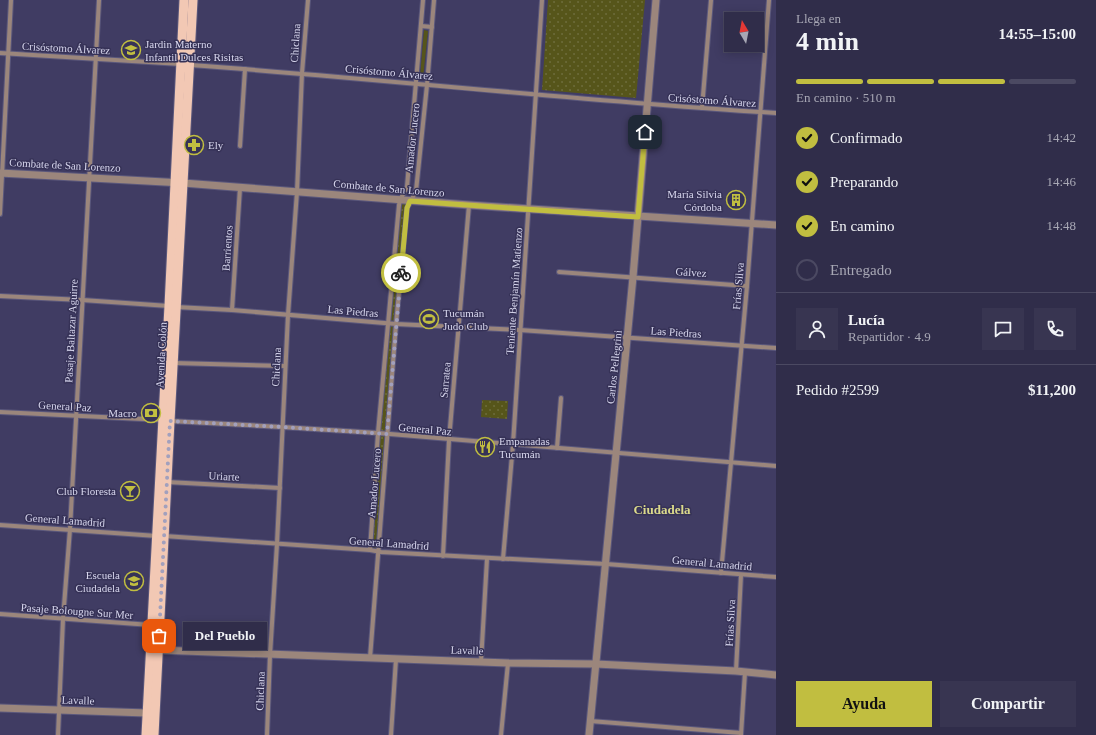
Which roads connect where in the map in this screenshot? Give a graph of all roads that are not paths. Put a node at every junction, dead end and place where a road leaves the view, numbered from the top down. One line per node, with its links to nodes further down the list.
1 (11, 0): 15 (street)
2 (98, 0): 16 (street, Pasaje Baltazar Aguirre)
3 (184, 0): 17 (main road, Avenida Colón)
4 (193, 0): 17 (main road, Avenida Colón)
5 (308, 0): 19 (street, Chiclana)
6 (423, 0): 12 (street, Amador Lucero)
7 (434, 0): 13 (street, Amador Lucero)
8 (542, 0): 22 (street, Teniente Benjamín Matienzo)
9 (656, 0): 23 (street, Carlos Pellegrini)
10 (711, 0): 24 (street)
11 (768, 0): 25 (street, Frías Silva)
12 (421, 26): 13 (street); 20 (street, Amador Lucero)
13 (432, 27): 21 (street, Amador Lucero)
14 (0, 53): 15 (street, Crisóstomo Álvarez)
15 (9, 54): 16 (street, Crisóstomo Álvarez); 30 (street)
16 (95, 59): 17 (street, Crisóstomo Álvarez); 31 (street, Pasaje Baltazar Aguirre)
17 (185, 65): 18 (street, Crisóstomo Álvarez); 32 (main road, Avenida Colón)
18 (244, 69): 19 (street, Crisóstomo Álvarez); 29 (street)
19 (302, 73): 20 (street, Crisóstomo Álvarez); 34 (street, Chiclana)
20 (417, 84): 21 (street, Crisóstomo Álvarez); 27 (street, Amador Lucero)
21 (427, 85): 22 (street, Crisóstomo Álvarez); 28 (street, Amador Lucero)
22 (536, 95): 23 (street, Crisóstomo Álvarez); 38 (street, Teniente Benjamín Matienzo)
23 (648, 104): 24 (street, Crisóstomo Álvarez); 40 (street, Carlos Pellegrini)
24 (702, 108): 25 (street, Crisóstomo Álvarez)
25 (760, 112): 26 (street, Crisóstomo Álvarez); 41 (street, Frías Silva)
26 (776, 113)
27 (412, 139): 28 (street); 35 (street, Amador Lucero)
28 (421, 139): 36 (street, Amador Lucero)
29 (240, 146)
30 (1, 173): 31 (street, Combate de San Lorenzo); 39 (street)
31 (88, 177): 32 (street, Combate de San Lorenzo); 47 (street, Pasaje Baltazar Aguirre)
32 (179, 183): 33 (street, Combate de San Lorenzo); 48 (main road, Avenida Colón)
33 (240, 188): 34 (street, Combate de San Lorenzo); 49 (street, Barrientos)
34 (297, 192): 35 (street, Combate de San Lorenzo); 50 (street, Chiclana)
35 (400, 200): 36 (street, Combate de San Lorenzo); 51 (street, Amador Lucero)
36 (410, 201): 37 (street, Combate de San Lorenzo); 52 (street, Amador Lucero)
37 (469, 205): 38 (street, Combate de San Lorenzo); 53 (street, Sarratea)
38 (528, 209): 40 (street, Combate de San Lorenzo); 54 (street, Teniente Benjamín Matienzo)
39 (0, 214)
40 (638, 217): 41 (street, Combate de San Lorenzo); 44 (street, Carlos Pellegrini)
41 (752, 224): 42 (street, Combate de San Lorenzo); 45 (street, Frías Silva)
42 (776, 225)
43 (559, 272): 44 (street, Gálvez)
44 (633, 277): 45 (street, Gálvez); 55 (street, Carlos Pellegrini)
45 (747, 286): 56 (street, Frías Silva)
46 (0, 296): 47 (street, Las Piedras)
47 (82, 300): 48 (street, Las Piedras); 62 (street, Pasaje Baltazar Aguirre)
48 (173, 307): 49 (street, Las Piedras); 58 (main road, Avenida Colón); 63 (main road, Avenida Colón)
49 (232, 310): 50 (street, Las Piedras)
50 (288, 314): 51 (street, Las Piedras); 59 (street, Chiclana)
51 (388, 323): 52 (street, Las Piedras); 65 (street, Amador Lucero)
52 (396, 324): 53 (street, Las Piedras); 66 (street, Amador Lucero)
53 (459, 327): 54 (street, Las Piedras); 67 (street, Sarratea)
54 (520, 330): 55 (street, Las Piedras); 68 (street, Teniente Benjamín Matienzo)
55 (627, 337): 56 (street, Las Piedras); 70 (street, Carlos Pellegrini)
56 (742, 346): 57 (street, Las Piedras); 71 (street, Frías Silva)
57 (776, 348)
58 (173, 363): 59 (street); 63 (main road, Avenida Colón)
59 (285, 366): 64 (street, Chiclana)
60 (561, 398): 69 (street)
61 (0, 412): 62 (street, General Paz)
62 (75, 416): 63 (street, General Paz); 76 (street, Pasaje Baltazar Aguirre)
63 (166, 421): 64 (street, General Paz); 73 (main road, Avenida Colón); 77 (main road, Avenida Colón)
64 (282, 427): 65 (street, General Paz); 74 (street, Chiclana)
65 (378, 434): 66 (street, General Paz); 79 (street, Amador Lucero)
66 (387, 434): 67 (street, General Paz); 80 (street, Amador Lucero)
67 (450, 440): 68 (street, General Paz); 81 (street, Sarratea)
68 (512, 444): 69 (street, General Paz); 83 (street, Teniente Benjamín Matienzo)
69 (557, 448): 70 (street, General Paz)
70 (616, 452): 71 (street, General Paz); 84 (street, Carlos Pellegrini)
71 (731, 462): 72 (street, General Paz); 85 (street, Frías Silva)
72 (776, 466)
73 (166, 482): 74 (street, Uriarte); 77 (main road, Avenida Colón)
74 (280, 488): 78 (street, Chiclana)
75 (0, 525): 76 (street, General Lamadrid)
76 (70, 529): 77 (street, General Lamadrid); 89 (street, Pasaje Baltazar Aguirre)
77 (161, 536): 78 (street, General Lamadrid); 90 (main road, Avenida Colón); 91 (main road, Avenida Colón)
78 (277, 544): 79 (street, General Lamadrid); 92 (street, Chiclana)
79 (370, 550): 80 (street, General Lamadrid)
80 (378, 552): 81 (street, General Lamadrid); 93 (street, Amador Lucero)
81 (443, 556): 82 (street, General Lamadrid)
82 (487, 559): 83 (street, General Lamadrid); 95 (street)
83 (503, 559): 84 (street, General Lamadrid)
84 (606, 564): 85 (street, General Lamadrid); 97 (street, Carlos Pellegrini)
85 (721, 573): 86 (street, General Lamadrid)
86 (742, 575): 87 (street, General Lamadrid); 98 (street, Frías Silva)
87 (776, 577)
88 (0, 614): 89 (street, Pasaje Bolougne Sur Mer)
89 (64, 619): 90 (street, Pasaje Bolougne Sur Mer); 102 (street, Pasaje Baltazar Aguirre)
90 (153, 625): 103 (main road, Avenida Colón)
91 (158, 650): 92 (street, Lavalle); 103 (main road, Avenida Colón)
92 (270, 655): 93 (street, Lavalle); 109 (street, Chiclana)
93 (370, 658): 94 (street, Lavalle)
94 (396, 659): 95 (street, Lavalle); 110 (street)
95 (481, 662): 96 (street, Lavalle)
96 (508, 663): 97 (street, Lavalle); 111 (street)
97 (596, 664): 98 (street, Lavalle); 104 (street, Carlos Pellegrini)
98 (736, 672): 99 (street, Lavalle)
99 (745, 672): 100 (street, Lavalle); 105 (street)
100 (776, 675)
101 (0, 708): 102 (street, Lavalle)
102 (59, 710): 103 (street, Lavalle); 106 (street, Pasaje Baltazar Aguirre)
103 (151, 713): 107 (main road, Avenida Colón); 108 (main road, Avenida Colón)
104 (590, 721): 105 (street); 112 (street, Carlos Pellegrini)
105 (741, 734)
106 (58, 735)
107 (146, 735)
108 (154, 735)
109 (267, 735)
110 (392, 735)
111 (501, 735)
112 (589, 735)

